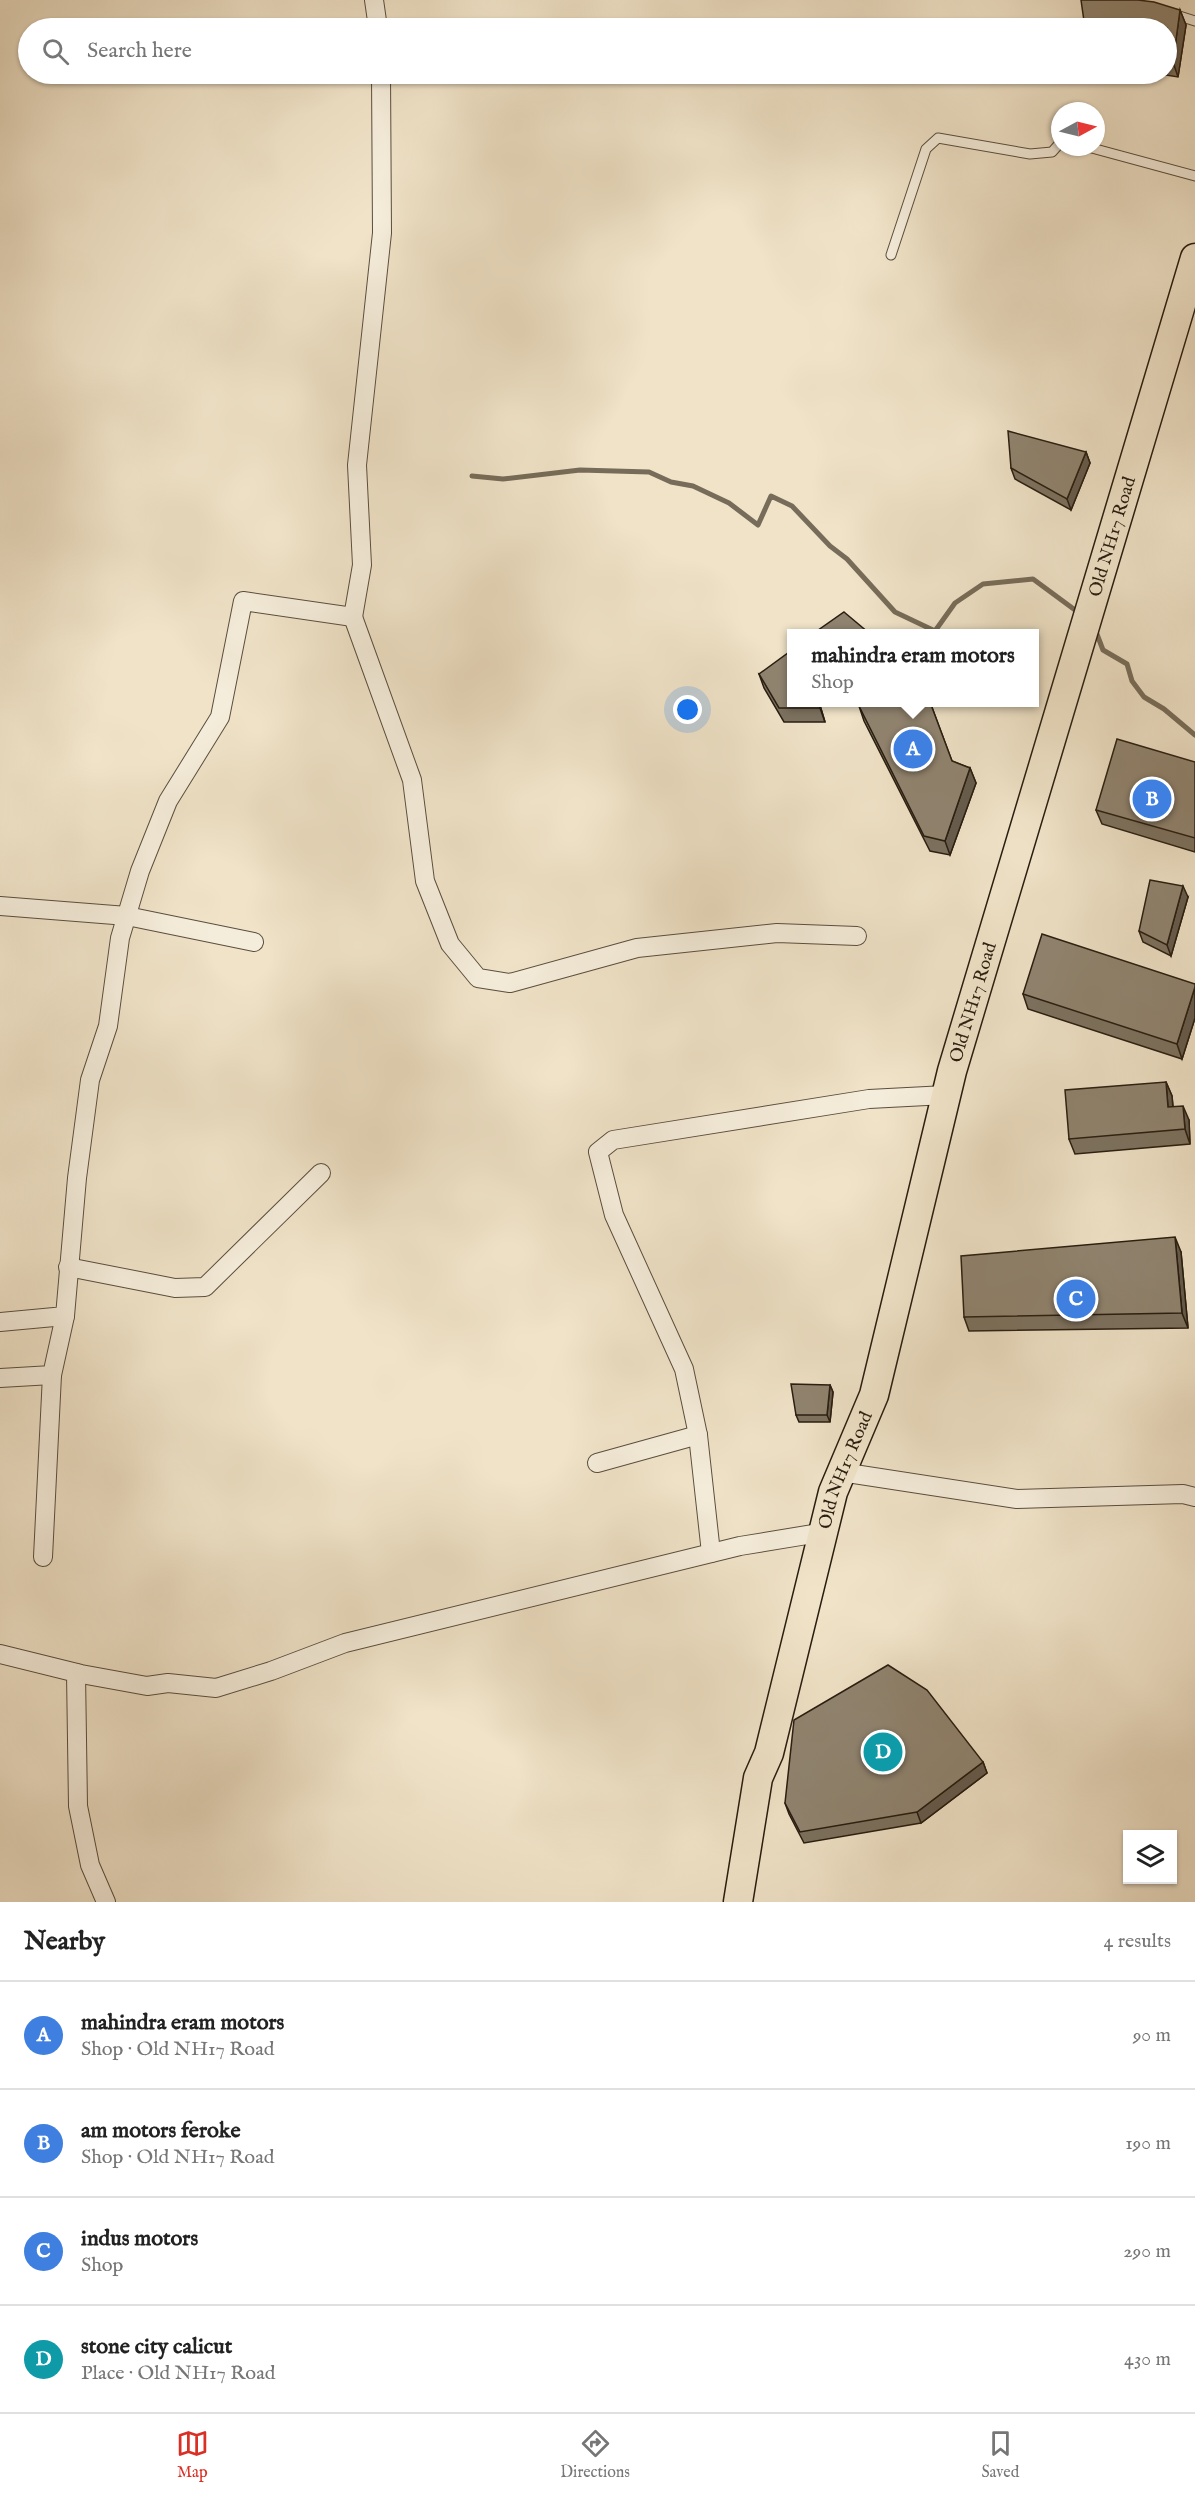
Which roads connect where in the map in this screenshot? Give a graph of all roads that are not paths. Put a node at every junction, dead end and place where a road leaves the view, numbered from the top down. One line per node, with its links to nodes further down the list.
1 (374, 0): 3 (street)
2 (1163, 11): 4 (lane)
3 (377, 18)
4 (1195, 21)
5 (381, 84): 11 (street)
6 (1051, 152): 9 (lane)
7 (1105, 152): 8 (lane)
8 (1195, 176)
9 (891, 255)
10 (1195, 258): 16 (main road, Old NH17 Road)
11 (353, 617): 13 (street); 14 (street)
12 (0, 906): 13 (street)
13 (127, 916): 15 (street); 18 (street)
14 (857, 936)
15 (254, 942)
16 (946, 1095): 23 (street); 25 (main road, Old NH17 Road)
17 (321, 1173): 18 (street)
18 (68, 1267): 19 (street)
19 (65, 1316): 20 (street); 21 (street)
20 (0, 1322)
21 (52, 1375): 22 (street); 29 (street)
22 (0, 1378)
23 (698, 1435): 24 (street); 28 (street)
24 (597, 1463)
25 (841, 1472): 26 (street); 27 (main road, Old NH17 Road)
26 (1195, 1497)
27 (825, 1532): 28 (street); 32 (main road, Old NH17 Road)
28 (711, 1553): 31 (street)
29 (43, 1557)
30 (0, 1654): 31 (street)
31 (76, 1673): 33 (street)
32 (769, 1753): 34 (main road, Old NH17 Road); 35 (main road, Old NH17 Road)
33 (106, 1902)
34 (738, 1902)
35 (752, 1902)

